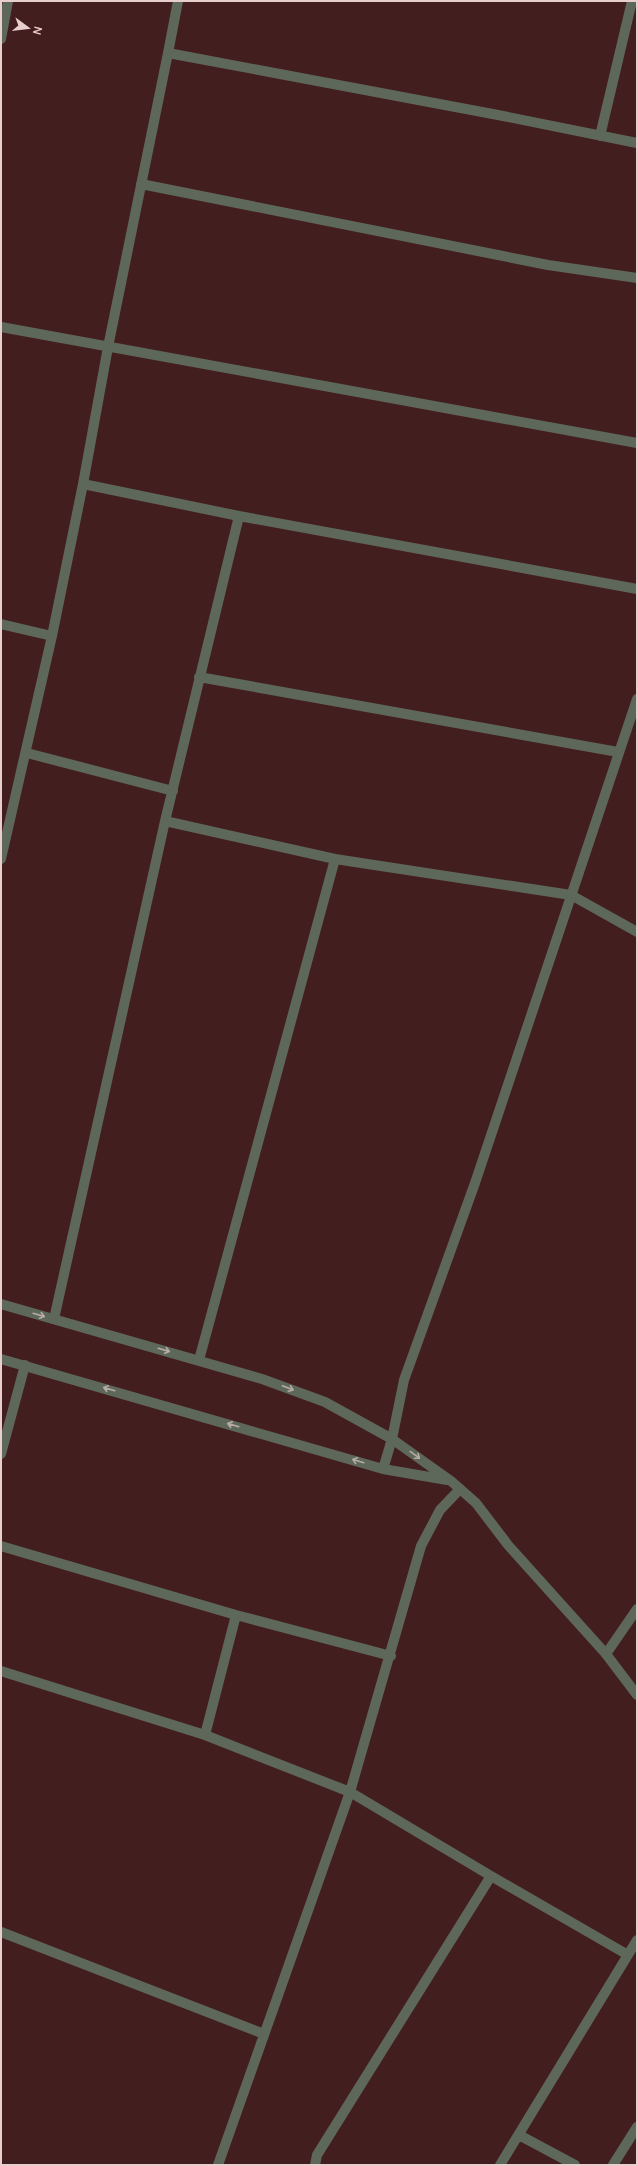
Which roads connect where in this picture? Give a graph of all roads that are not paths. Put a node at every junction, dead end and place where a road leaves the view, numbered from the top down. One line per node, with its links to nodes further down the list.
1 (8, 1): 4 (street)
2 (178, 1): 5 (street)
3 (632, 1): 6 (street)
4 (1, 39)
5 (168, 53): 6 (street); 8 (street)
6 (600, 136): 7 (street)
7 (637, 144)
8 (141, 184): 9 (street); 11 (street)
9 (637, 278)
10 (1, 327): 11 (street)
11 (108, 346): 12 (street); 13 (street)
12 (637, 443)
13 (83, 484): 14 (street); 17 (street)
14 (239, 516): 15 (street); 18 (street)
15 (637, 590)
16 (1, 624): 17 (street)
17 (52, 636): 21 (street)
18 (199, 677): 20 (street); 22 (street)
19 (637, 699): 20 (street)
20 (618, 752): 26 (street)
21 (27, 753): 22 (street); 24 (street)
22 (172, 791): 23 (street)
23 (165, 821): 25 (street); 29 (street)
24 (1, 859)
25 (335, 859): 26 (street); 31 (street)
26 (571, 895): 27 (street); 33 (street)
27 (637, 932)
28 (1, 1304): 29 (street, one-way to 29)
29 (54, 1319): 31 (street, one-way to 31)
30 (1, 1358): 32 (street)
31 (199, 1360): 33 (street, one-way to 33)
32 (25, 1366): 34 (street); 35 (street, one-way to 32)
33 (392, 1438): 35 (street); 36 (street, one-way to 36)
34 (1, 1454)
35 (383, 1469): 36 (street)
36 (451, 1481): 37 (street)
37 (460, 1489): 41 (street); 42 (street)
38 (1, 1546): 40 (street)
39 (637, 1609): 41 (street)
40 (236, 1614): 42 (street); 45 (street)
41 (606, 1654): 44 (street)
42 (390, 1656): 46 (street)
43 (1, 1671): 45 (street)
44 (637, 1695)
45 (205, 1734): 46 (street)
46 (350, 1792): 47 (street); 51 (street)
47 (491, 1876): 50 (street); 55 (street)
48 (1, 1932): 51 (street)
49 (637, 1940): 50 (street)
50 (628, 1955): 53 (street)
51 (264, 2034): 54 (street)
52 (637, 2127): 58 (street)
53 (519, 2135): 56 (street); 57 (street)
54 (218, 2165)
55 (315, 2165)
56 (500, 2165)
57 (575, 2165)
58 (613, 2165)

